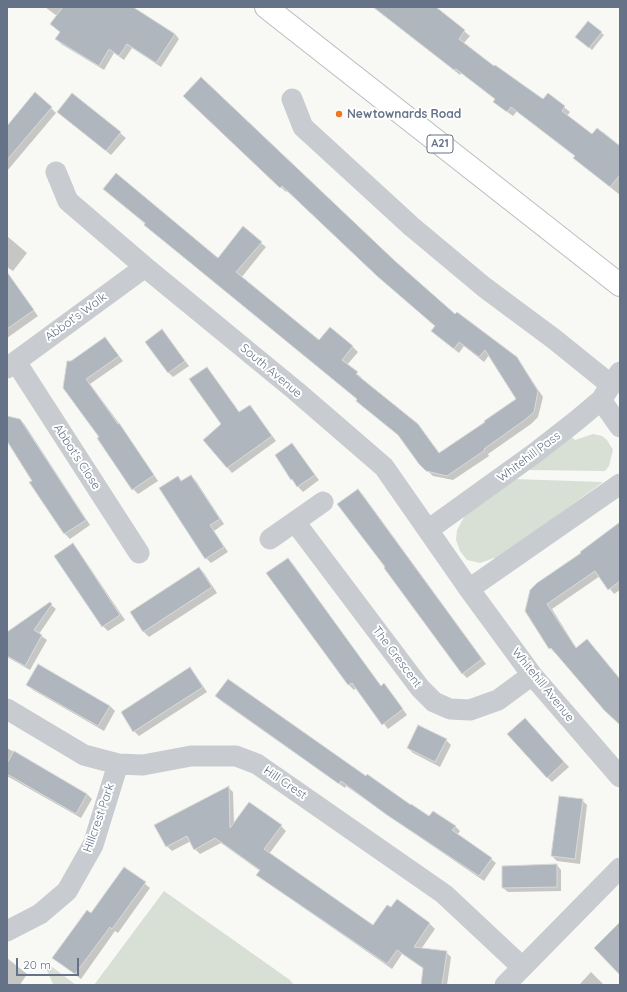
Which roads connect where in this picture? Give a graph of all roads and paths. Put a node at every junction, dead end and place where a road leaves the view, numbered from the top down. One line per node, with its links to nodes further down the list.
1 (266, 7): 5 (main road, A21)
2 (292, 99): 7 (street)
3 (56, 172): 4 (street, South Avenue)
4 (145, 267): 6 (street, Abbot's Walk); 12 (street, South Avenue)
5 (620, 285)
6 (11, 365): 14 (street, Abbot's Close)
7 (611, 386): 8 (street); 12 (street, Whitehill Pass)
8 (620, 427)
9 (620, 484): 15 (street)
10 (323, 502): 11 (street)
11 (295, 522): 13 (street); 16 (street, The Crescent)
12 (428, 530): 15 (street, South Avenue)
13 (270, 539)
14 (139, 553)
15 (469, 589): 16 (street, Whitehill Avenue)
16 (532, 675): 19 (street, Whitehill Avenue)
17 (7, 709): 18 (street, Hill Crest)
18 (118, 764): 21 (street, Hillcrest Park); 22 (street, Hill Crest)
19 (620, 777)
20 (620, 868): 22 (street)
21 (7, 931)
22 (522, 967): 23 (street)
23 (504, 985)

